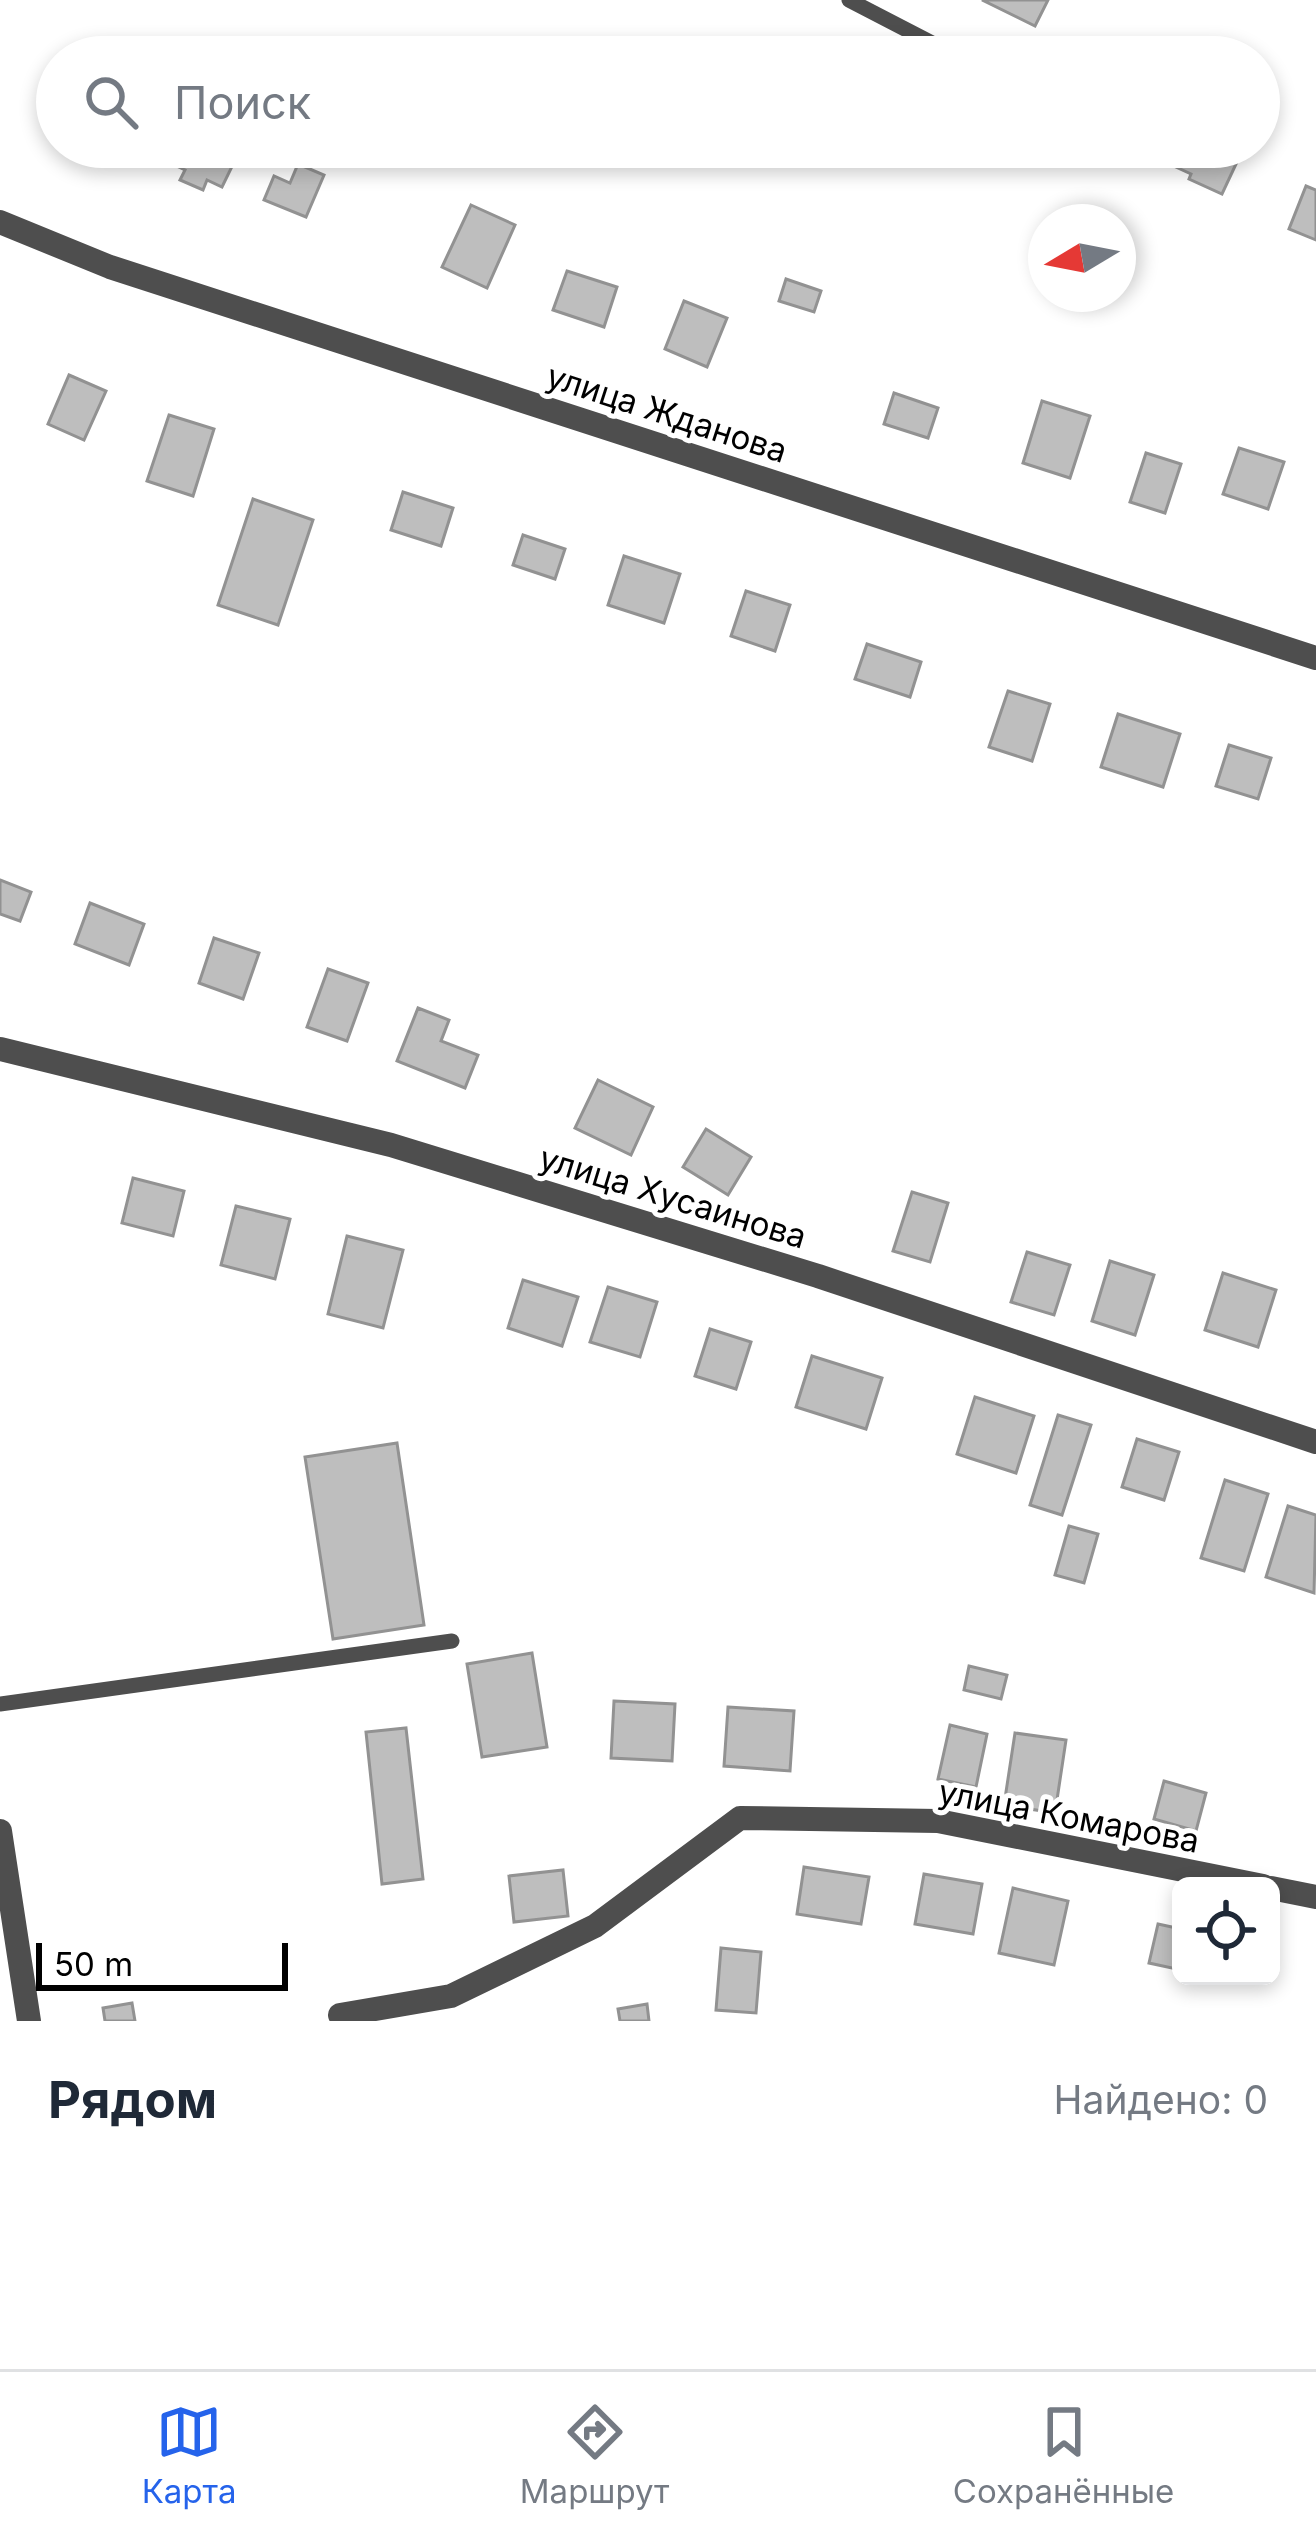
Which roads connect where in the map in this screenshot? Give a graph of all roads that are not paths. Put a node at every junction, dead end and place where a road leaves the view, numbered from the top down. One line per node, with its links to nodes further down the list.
1 (849, 0): 2 (lane)
2 (918, 36)
3 (0, 222): 4 (street, улица Жданова)
4 (1316, 658)
5 (0, 1049): 6 (street, улица Хусаинова)
6 (1316, 1442)
7 (452, 1641): 8 (lane)
8 (0, 1704)
9 (0, 1831): 13 (street)
10 (1217, 1877): 14 (street, улица Комарова)
11 (1280, 1890): 12 (street, улица Комарова)
12 (1316, 1897)
13 (10, 1965): 15 (street)
14 (340, 2015)
15 (29, 2021)

